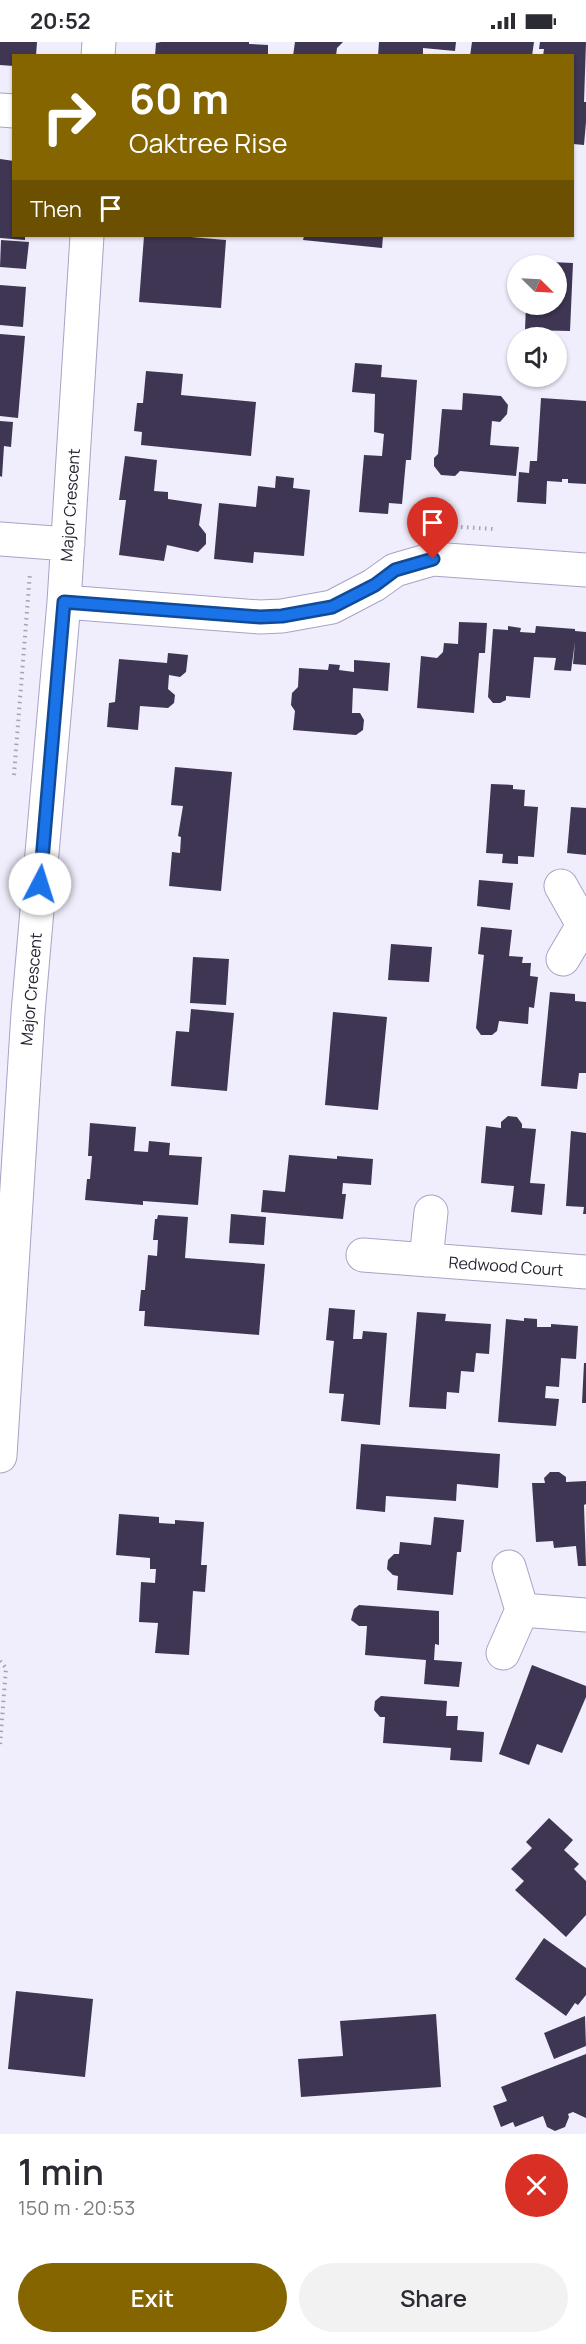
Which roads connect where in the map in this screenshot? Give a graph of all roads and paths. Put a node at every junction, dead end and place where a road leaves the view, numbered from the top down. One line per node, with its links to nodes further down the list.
1 (87, 237): 5 (street, Major Crescent)
2 (456, 527): 3 (path)
3 (503, 530)
4 (0, 538): 5 (street)
5 (68, 544): 8 (street, Major Crescent)
6 (31, 563): 9 (path)
7 (586, 570): 8 (street)
8 (64, 602): 17 (street, Major Crescent)
9 (14, 787)
10 (561, 886): 11 (street)
11 (585, 926): 12 (street)
12 (563, 958)
13 (431, 1212): 15 (street, Redwood Court)
14 (363, 1255): 15 (street, Redwood Court)
15 (426, 1260): 16 (street, Redwood Court)
16 (586, 1272)
17 (0, 1456)
18 (509, 1567): 19 (street)
19 (522, 1610): 20 (street); 21 (street)
20 (586, 1615)
21 (503, 1653)
22 (0, 1661): 23 (path)
23 (0, 1745)

